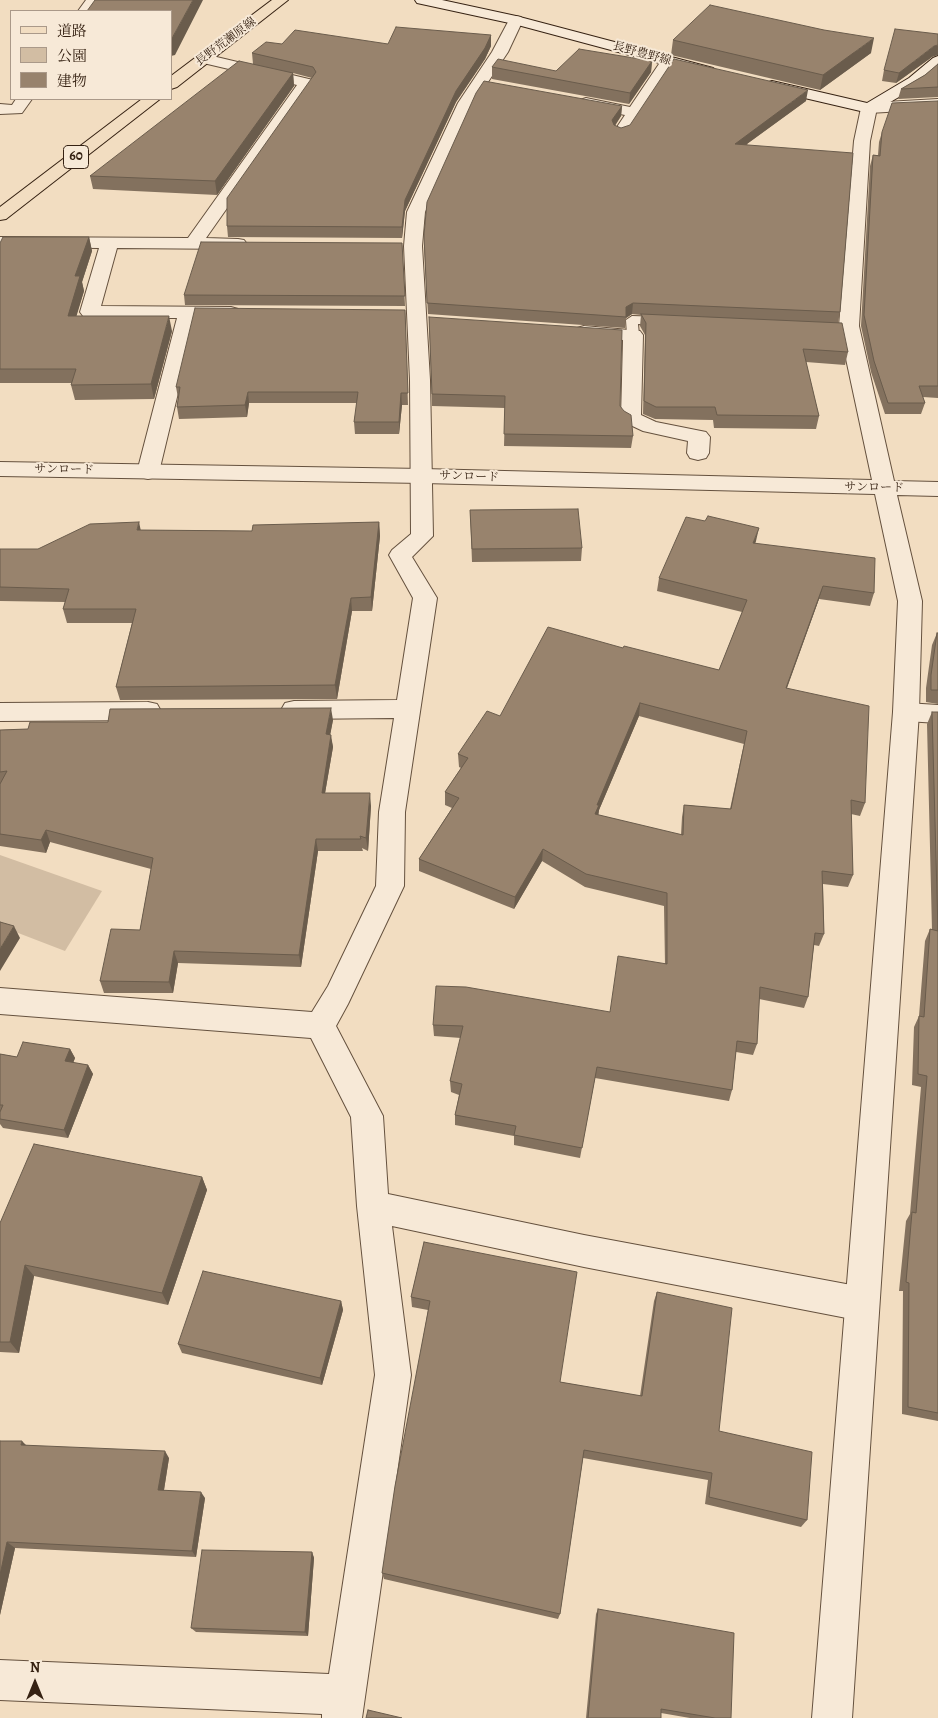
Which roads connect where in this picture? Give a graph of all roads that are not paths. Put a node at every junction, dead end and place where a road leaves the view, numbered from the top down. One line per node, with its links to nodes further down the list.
1 (281, 0): 4 (main road, 長野荒瀬原線)
2 (429, 0): 3 (street, 長野豊野線)
3 (516, 20): 5 (street, 長野豊野線); 10 (street)
4 (204, 59): 9 (main road, 長野荒瀬原線); 23 (street)
5 (668, 61): 7 (street, 長野豊野線); 18 (street)
6 (938, 61): 16 (street)
7 (724, 75)
8 (753, 82): 16 (street)
9 (172, 83)
10 (479, 83): 11 (street); 26 (street)
11 (498, 87)
12 (23, 100): 17 (street)
13 (151, 100): 20 (main road, 60)
14 (566, 100): 18 (street)
15 (938, 104): 16 (street)
16 (869, 108): 36 (street)
17 (0, 109)
18 (634, 112): 19 (street)
19 (622, 132)
20 (0, 215)
21 (0, 242): 22 (street)
22 (110, 243): 23 (street); 27 (street)
23 (193, 244): 24 (street)
24 (250, 244)
25 (394, 246): 26 (street)
26 (413, 246): 35 (street)
27 (188, 313): 28 (street); 34 (street)
28 (245, 313)
29 (681, 322): 31 (lane)
30 (565, 330): 31 (street)
31 (634, 335): 32 (street)
32 (698, 453)
33 (0, 469): 34 (street, サンロード)
34 (148, 472): 35 (street, サンロード)
35 (423, 476): 36 (street, サンロード); 38 (street)
36 (884, 488): 37 (street, サンロード); 42 (street)
37 (938, 490)
38 (408, 709): 39 (street); 45 (street)
39 (268, 710)
40 (169, 711): 41 (street)
41 (0, 712)
42 (906, 712): 43 (street); 47 (street)
43 (938, 714)
44 (0, 1001): 45 (street)
45 (320, 1026): 46 (street)
46 (374, 1206): 47 (street); 49 (street)
47 (862, 1304): 50 (street)
48 (0, 1680): 49 (street)
49 (344, 1706)
50 (832, 1718)

